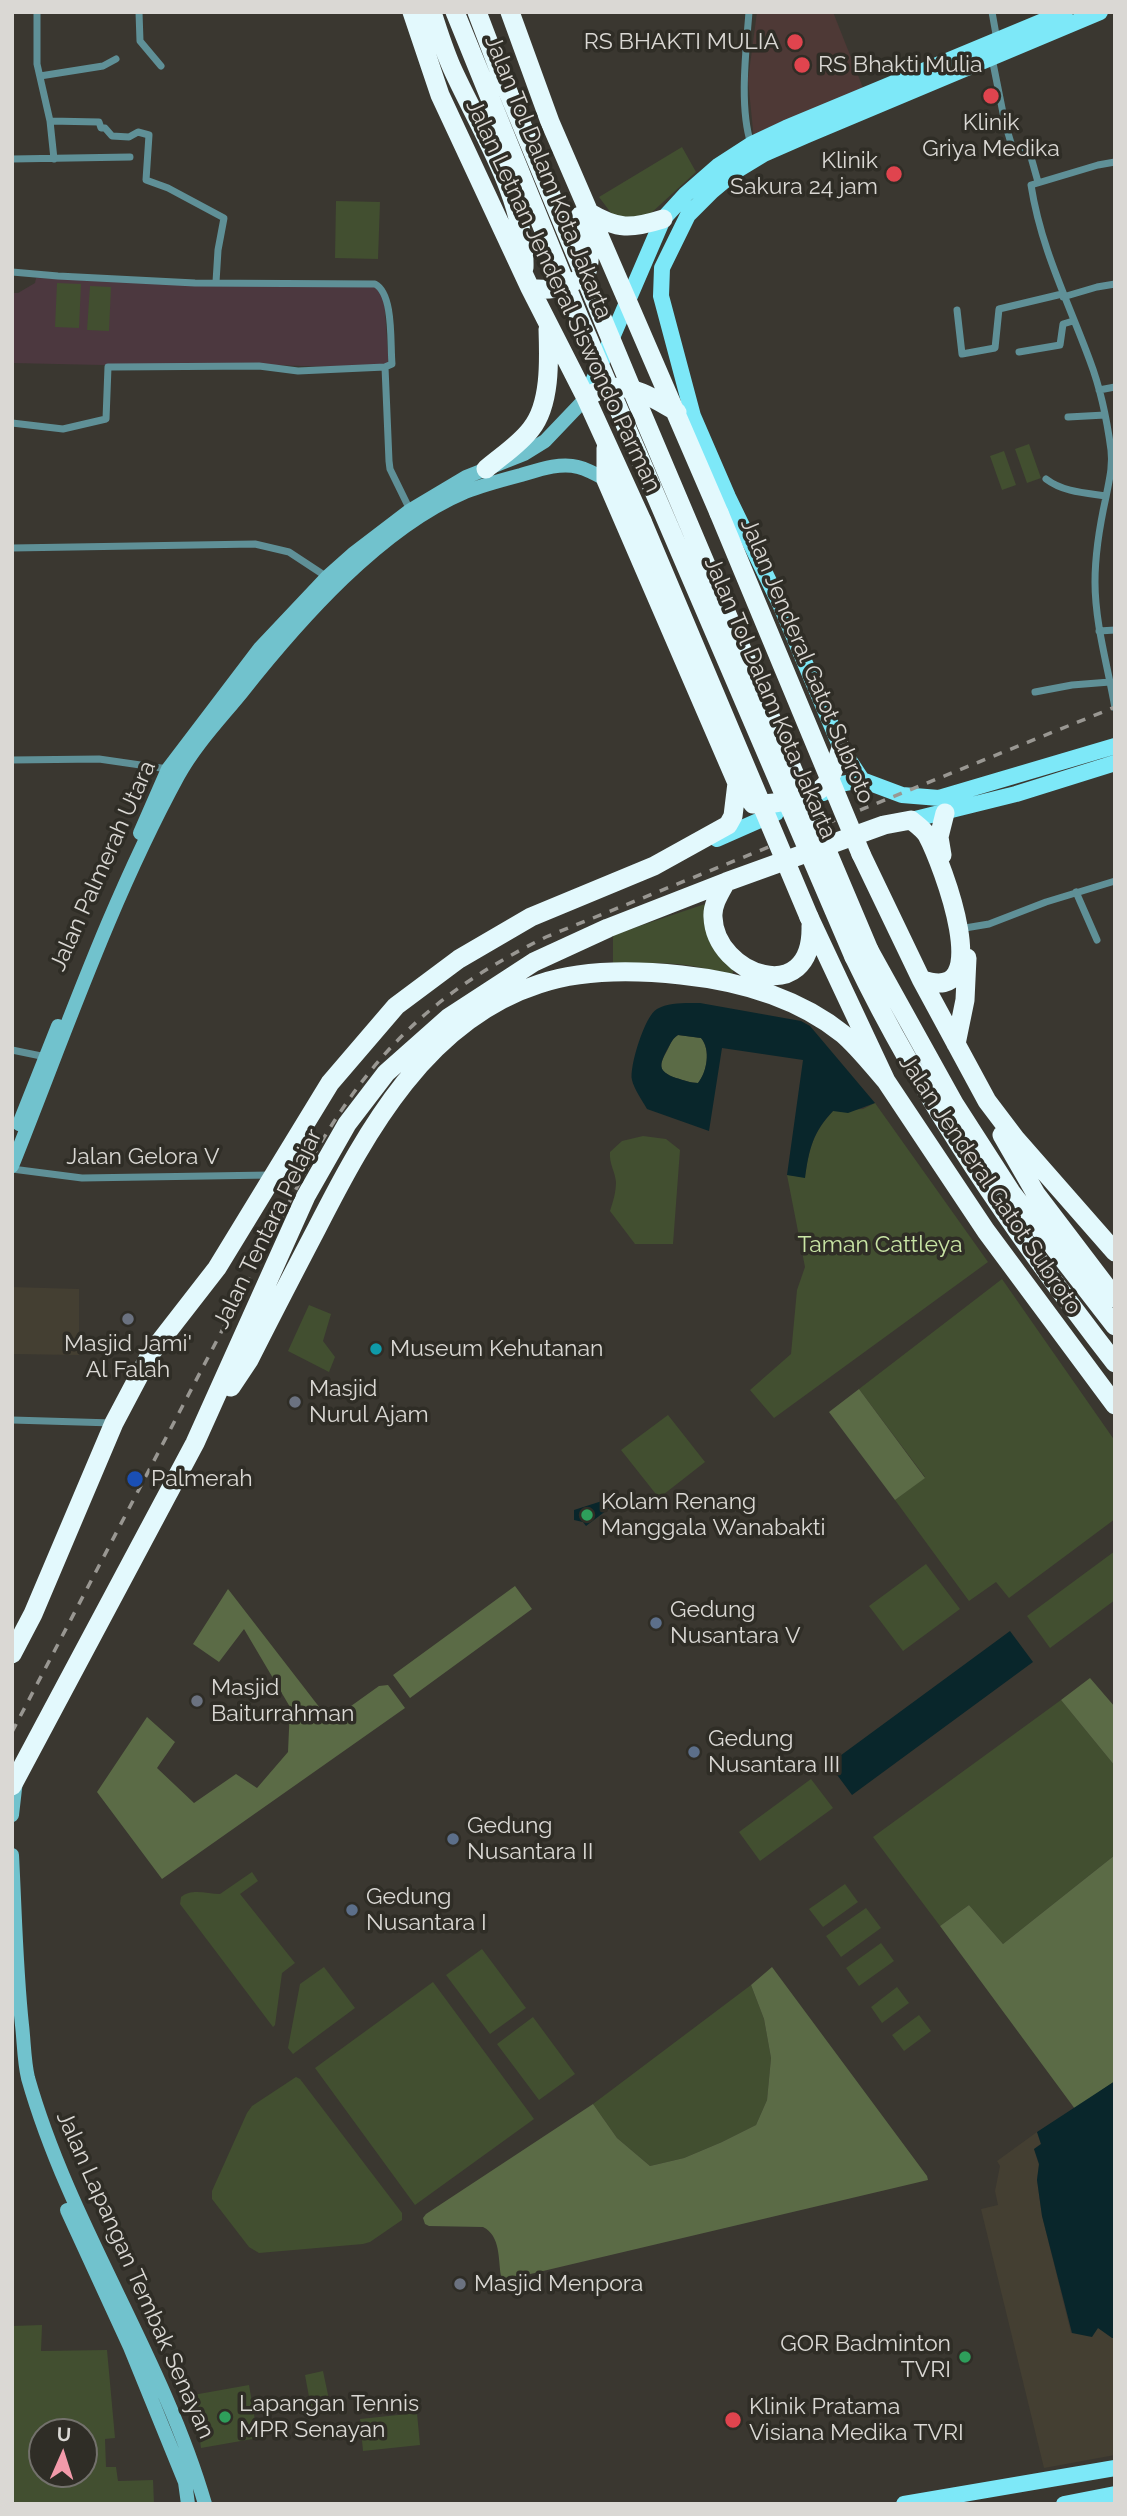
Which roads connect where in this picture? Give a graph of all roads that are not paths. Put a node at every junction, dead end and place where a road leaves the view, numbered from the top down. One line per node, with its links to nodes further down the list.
1 (37, 12): 16 (street)
2 (139, 12): 15 (street)
3 (412, 12): 29 (highway, Jalan Letnan Jenderal Siswondo Parman)
4 (432, 12): 29 (highway)
5 (455, 12): 78 (highway, Jalan Tol Dalam Kota Jakarta, bridge)
6 (477, 12): 78 (highway, Jalan Tol Dalam Kota Jakarta, bridge)
7 (510, 12): 24 (highway)
8 (749, 12): 18 (street)
9 (992, 12): 12 (street)
10 (1065, 12): 12 (main road, Jalan Palmerah Utara)
11 (1100, 12): 13 (main road, Jalan Jenderal Gatot Subroto)
12 (997, 41): 18 (main road, Jalan Palmerah Utara)
13 (992, 57): 23 (street); 46 (main road, Jalan Jenderal Gatot Subroto)
14 (116, 59): 16 (street)
15 (161, 66)
16 (40, 76): 17 (street)
17 (50, 121): 21 (street); 28 (street)
18 (752, 145): 26 (main road, Jalan Palmerah Utara)
19 (130, 157): 21 (street)
20 (12, 159): 21 (street)
21 (54, 159)
22 (1115, 163): 23 (street)
23 (1038, 182): 31 (street)
24 (576, 184): 25 (highway); 29 (highway)
25 (588, 212): 26 (highway); 32 (highway)
26 (663, 219): 32 (main road, Jalan Palmerah Utara)
27 (12, 272): 28 (street)
28 (216, 282): 37 (street)
29 (527, 282): 35 (highway, Jalan Letnan Jenderal Siswondo Parman)
30 (1115, 284): 31 (street)
31 (1063, 295): 33 (street); 34 (street)
32 (628, 301): 40 (main road, Jalan Palmerah Utara); 41 (highway)
33 (957, 310)
34 (1073, 321): 36 (street); 39 (street)
35 (548, 323): 40 (highway, Jalan Letnan Jenderal Siswondo Parman); 47 (highway)
36 (1020, 352)
37 (385, 367): 44 (street); 53 (street)
38 (1115, 387): 39 (street)
39 (1099, 390): 42 (street)
40 (586, 398): 41 (highway); 45 (highway, Jalan Letnan Jenderal Siswondo Parman); 47 (main road, Jalan Palmerah Utara)
41 (677, 412): 46 (highway)
42 (1105, 415): 43 (street); 50 (street)
43 (1068, 417)
44 (12, 423)
45 (606, 444): 49 (highway); 51 (highway, Jalan Letnan Jenderal Siswondo Parman)
46 (698, 447): 63 (main road, Jalan Jenderal Gatot Subroto); 79 (highway, Jalan Jenderal Gatot Subroto, bridge)
47 (486, 468): 53 (main road, Jalan Palmerah Utara)
48 (1046, 479): 52 (street)
49 (606, 480): 51 (main road, Jalan Palmerah Utara); 53 (main road, Jalan Palmerah Utara); 68 (highway)
50 (1112, 480): 52 (street)
51 (629, 492): 54 (highway, Jalan Letnan Jenderal Siswondo Parman)
52 (1106, 496): 58 (street)
53 (413, 515): 56 (main road, Jalan Palmerah Utara)
54 (642, 521): 75 (highway, Jalan Jenderal Gatot Subroto, bridge)
55 (12, 548): 56 (street)
56 (331, 582): 66 (main road, Jalan Palmerah Utara)
57 (1115, 630): 58 (street)
58 (1099, 631): 59 (street)
59 (1110, 682): 60 (street); 61 (street)
60 (1035, 692)
61 (1115, 708)
62 (1115, 746): 67 (main road)
63 (841, 748): 67 (main road, Jalan Jenderal Gatot Subroto); 68 (highway)
64 (12, 760): 66 (street)
65 (1115, 763): 69 (main road)
66 (174, 772): 83 (main road, Jalan Palmerah Utara)
67 (862, 780): 71 (main road, Jalan Tentara Pelajar)
68 (737, 783): 71 (highway)
69 (945, 813): 70 (main road); 76 (highway)
70 (911, 820): 73 (highway, Jalan Tentara Pelajar); 76 (highway)
71 (654, 866): 88 (highway, Jalan Tentara Pelajar)
72 (1115, 881): 74 (street)
73 (726, 882): 75 (highway); 80 (highway, Jalan Tentara Pelajar)
74 (1076, 892): 76 (street); 77 (street)
75 (810, 919): 84 (highway, Jalan Jenderal Gatot Subroto)
76 (962, 928): 79 (highway); 81 (highway)
77 (1097, 940)
78 (862, 953): 91 (highway, Jalan Tol Dalam Kota Jakarta); 92 (highway, Jalan Tol Dalam Kota Jakarta)
79 (921, 979): 81 (highway, Jalan Jenderal Gatot Subroto)
80 (451, 1025): 84 (highway); 97 (highway, Jalan Tentara Pelajar)
81 (956, 1044): 85 (highway, Jalan Jenderal Gatot Subroto)
82 (12, 1050): 83 (street)
83 (49, 1058): 86 (main road, Jalan Palmerah Utara); 87 (main road, Jalan Palmerah Utara)
84 (886, 1081): 93 (highway, Jalan Jenderal Gatot Subroto)
85 (987, 1101): 89 (highway, Jalan Jenderal Gatot Subroto); 90 (highway)
86 (12, 1142)
87 (12, 1167): 88 (street, Jalan Gelora V)
88 (275, 1175): 95 (highway, Jalan Tentara Pelajar)
89 (1115, 1252)
90 (1115, 1298)
91 (1115, 1326)
92 (1115, 1363)
93 (1115, 1405)
94 (12, 1420): 95 (street)
95 (114, 1423): 96 (highway, Jalan Tentara Pelajar)
96 (12, 1654)
97 (14, 1783): 98 (main road)
98 (12, 1815)
99 (12, 1855): 104 (main road, Jalan Lapangan Tembak Senayan)
100 (12, 2010): 103 (main road, Jalan Lapangan Tembak Senayan)
101 (1115, 2468): 105 (main road)
102 (1115, 2494): 106 (main road)
103 (188, 2504)
104 (205, 2504)
105 (904, 2504)
106 (1064, 2504)

